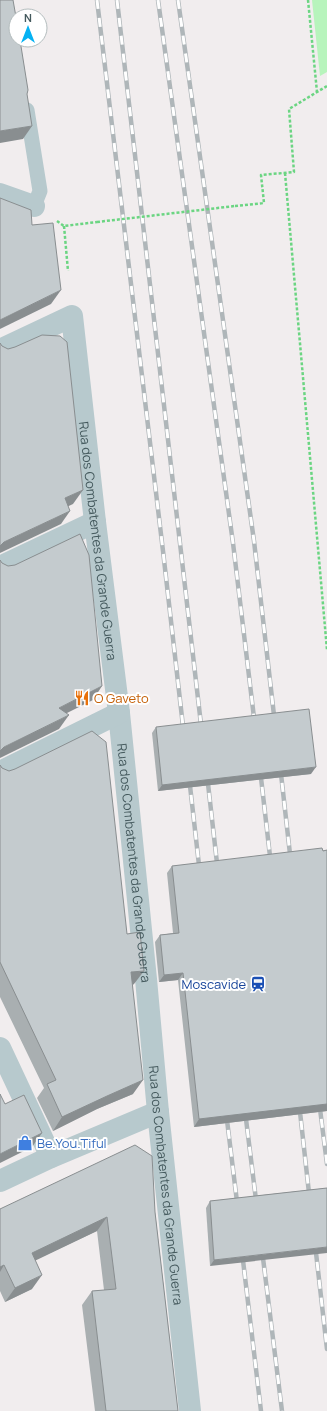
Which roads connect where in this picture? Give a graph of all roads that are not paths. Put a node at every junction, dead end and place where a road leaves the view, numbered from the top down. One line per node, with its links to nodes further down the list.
1 (27, 106): 3 (lane)
2 (0, 194): 3 (street)
3 (34, 206)
4 (0, 350): 5 (street, Rua dos Combatentes da Grande Guerra)
5 (95, 522): 6 (street); 7 (street, Rua dos Combatentes da Grande Guerra)
6 (0, 566)
7 (119, 713): 8 (street); 10 (street, Rua dos Combatentes da Grande Guerra)
8 (0, 772)
9 (0, 1048): 11 (street)
10 (158, 1112): 11 (street); 13 (street, Rua dos Combatentes da Grande Guerra)
11 (52, 1157): 12 (street)
12 (0, 1181)
13 (190, 1411)

